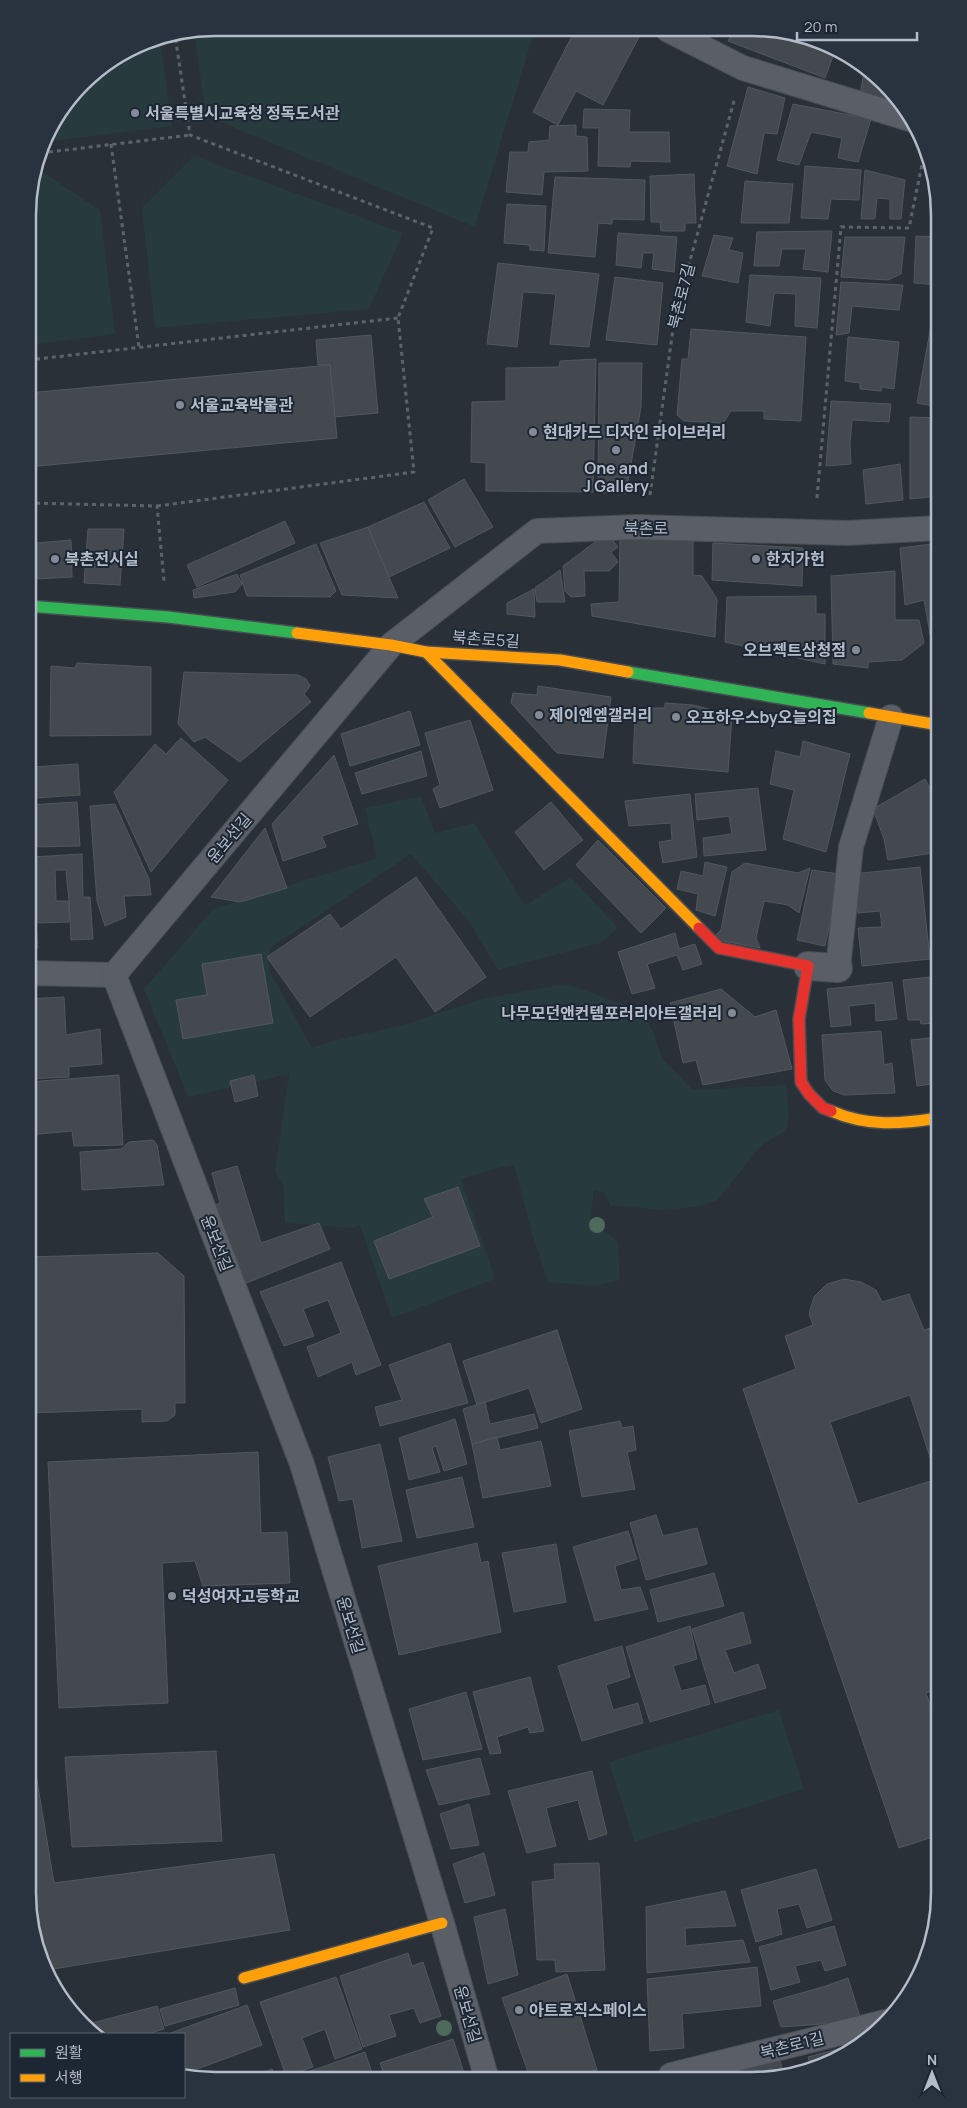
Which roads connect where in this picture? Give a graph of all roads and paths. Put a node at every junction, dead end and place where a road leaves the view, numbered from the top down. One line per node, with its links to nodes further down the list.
1 (680, 36): 3 (lane)
2 (176, 41): 5 (path)
3 (744, 68): 4 (lane); 14 (path, 북촌로7길)
4 (901, 116)
5 (190, 135): 6 (path); 9 (path)
6 (111, 144): 7 (path); 10 (path)
7 (48, 152)
8 (922, 161): 16 (path)
9 (398, 318): 10 (path); 13 (path)
10 (139, 348): 11 (path)
11 (36, 359)
12 (36, 503): 13 (path)
13 (157, 506): 18 (path)
14 (636, 528): 16 (lane, 북촌로); 19 (lane, 북촌로)
15 (931, 528): 16 (lane, 북촌로)
16 (846, 533)
17 (36, 607): 18 (street, 북촌로5길)
18 (168, 617): 19 (street, 북촌로5길)
19 (391, 645): 20 (street, 북촌로5길); 26 (lane, 윤보선길)
20 (426, 652): 21 (street, 북촌로5길); 23 (street)
21 (891, 717): 22 (street, 북촌로5길); 24 (lane)
22 (931, 724)
23 (808, 966): 24 (street); 27 (street)
24 (838, 968)
25 (36, 973): 26 (lane)
26 (114, 975): 28 (lane, 윤보선길)
27 (931, 1119)
28 (442, 1923): 29 (street); 31 (lane, 윤보선길)
29 (244, 1978)
30 (872, 2025): 32 (lane, 북촌로1길)
31 (485, 2072)
32 (683, 2072)

